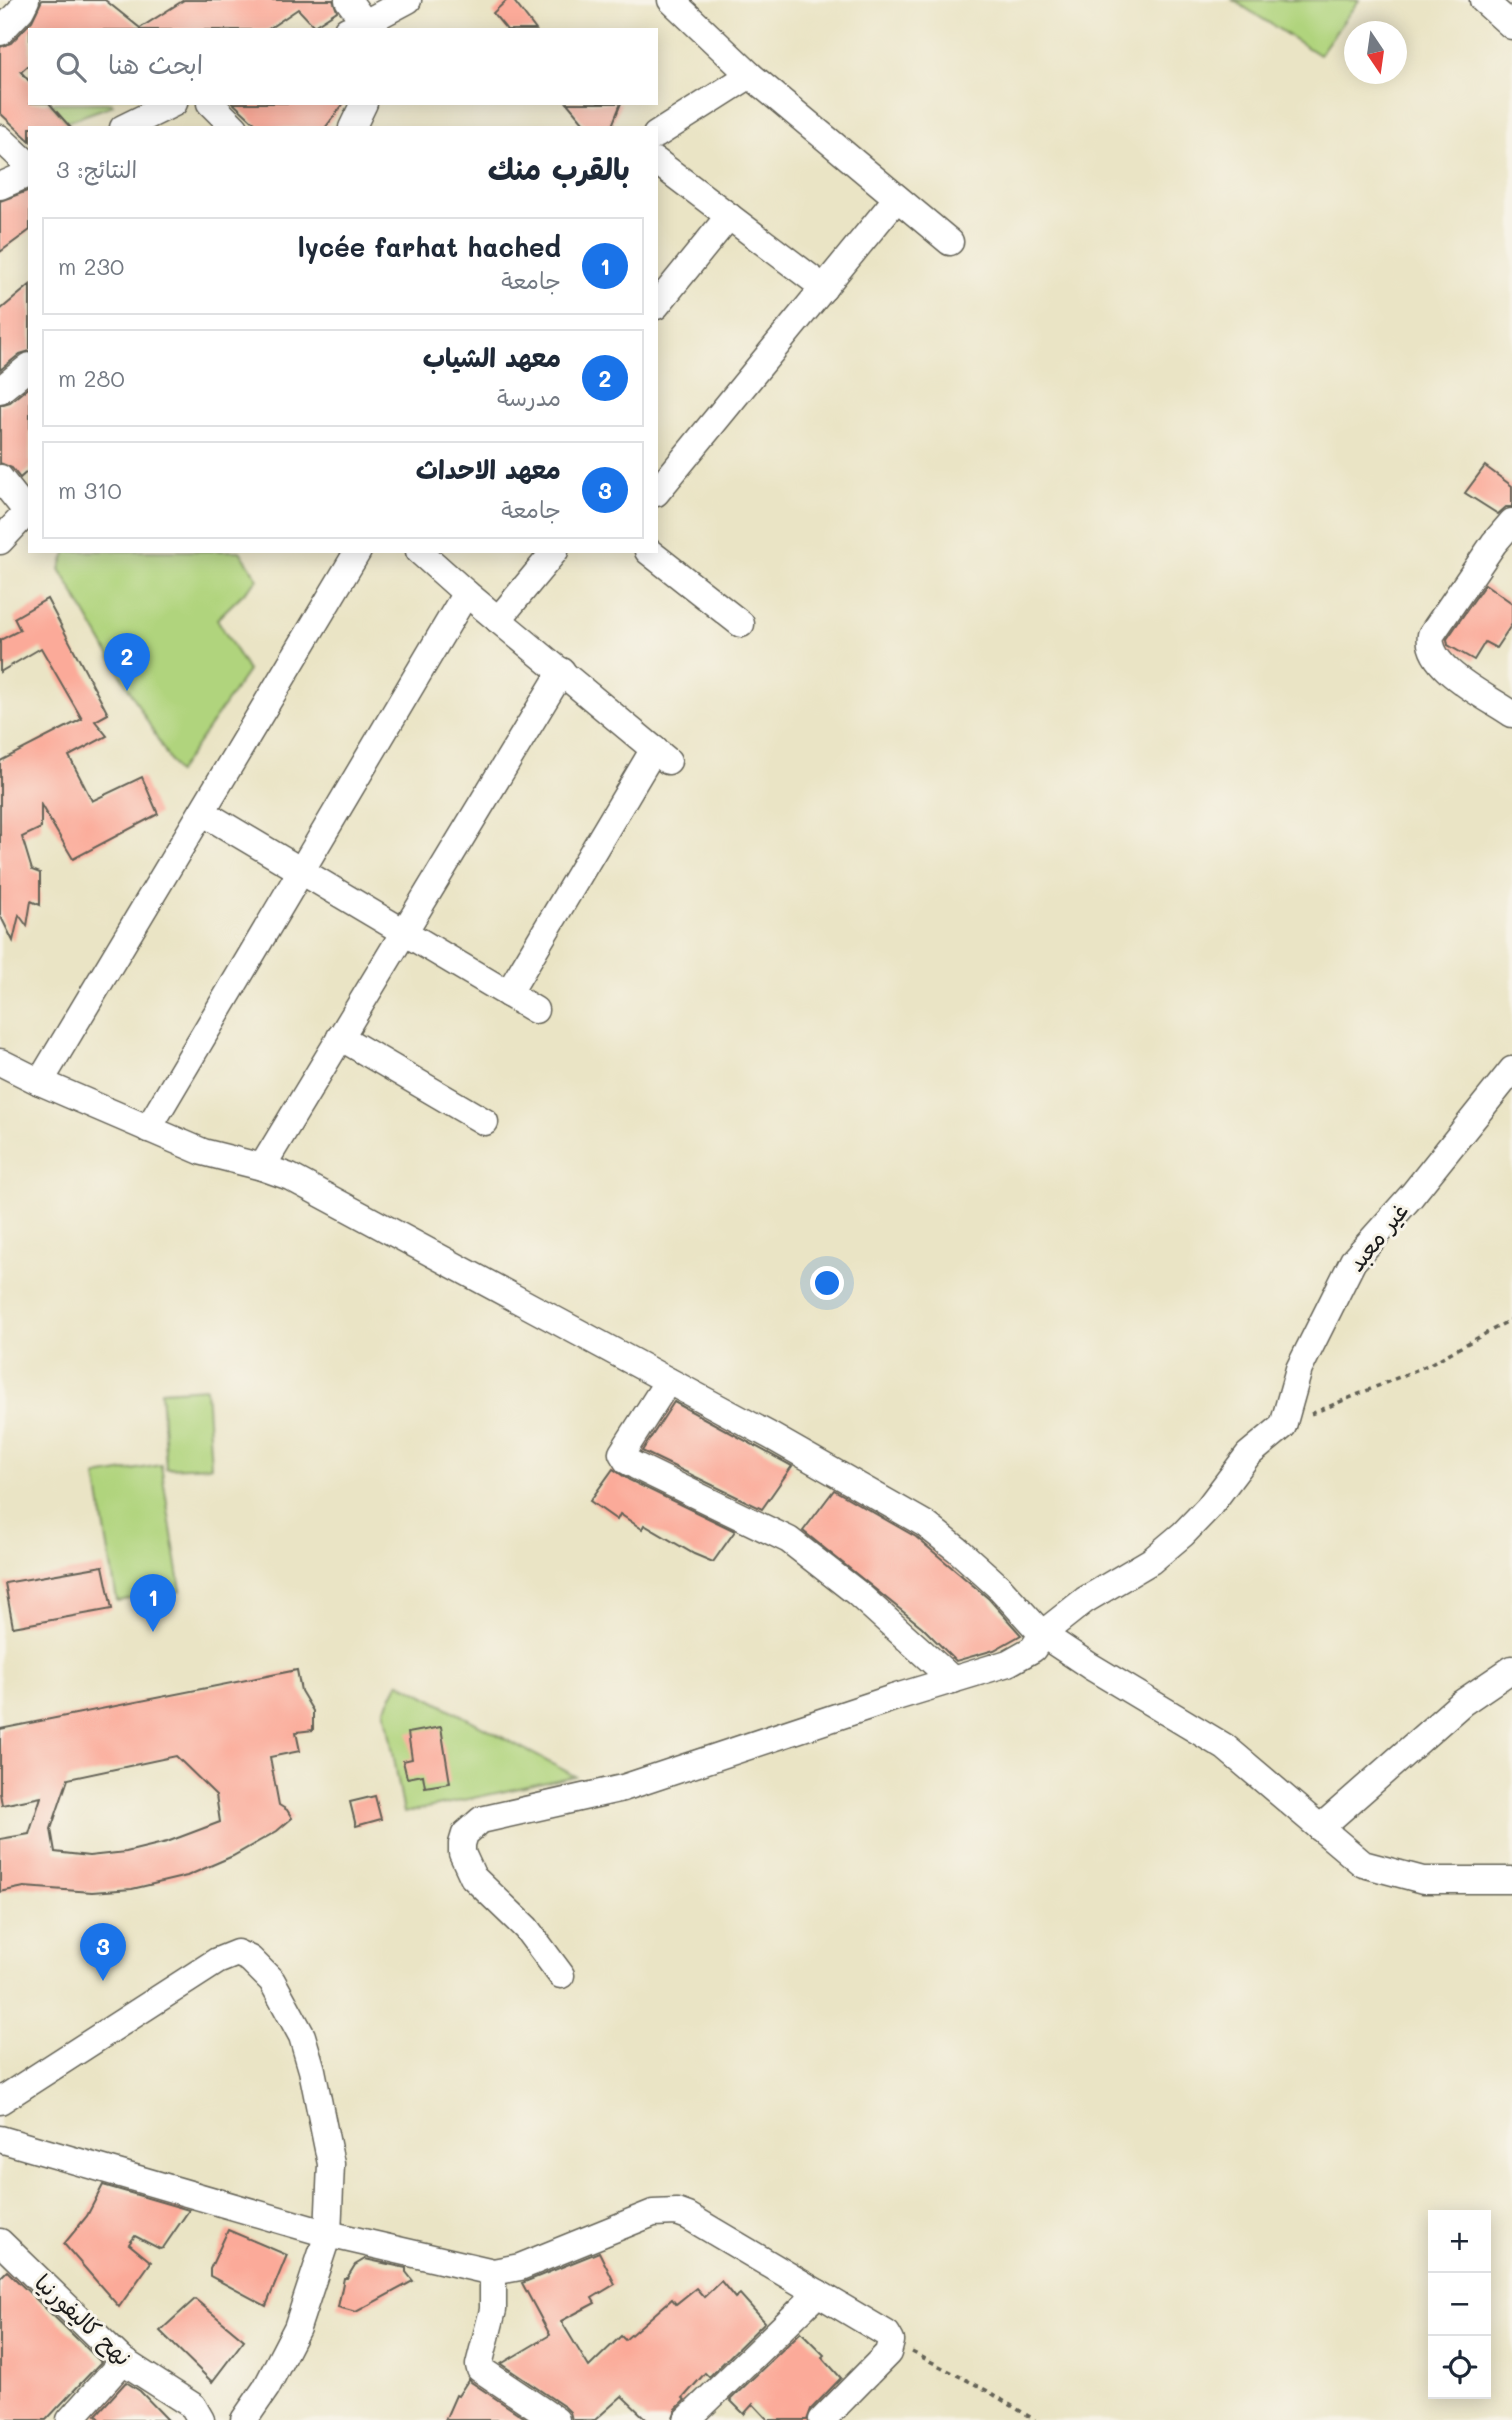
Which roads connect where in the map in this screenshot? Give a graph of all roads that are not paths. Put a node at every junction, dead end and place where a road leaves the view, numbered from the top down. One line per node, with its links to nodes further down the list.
1 (26, 0): 8 (street)
2 (348, 0): 7 (street)
3 (408, 0): 7 (street)
4 (671, 0): 9 (street)
5 (1483, 0): 6 (street)
6 (1512, 26)
7 (359, 27)
8 (0, 32)
9 (750, 75): 14 (street); 20 (street)
10 (170, 105): 12 (street)
11 (212, 105): 13 (street)
12 (127, 126)
13 (233, 126)
14 (658, 134)
15 (0, 138): 17 (street)
16 (658, 162): 21 (street)
17 (28, 164)
18 (28, 174): 19 (street)
19 (0, 186)
20 (897, 198): 22 (street); 23 (street)
21 (729, 215): 23 (street); 24 (street)
22 (950, 242)
23 (824, 288): 28 (street)
24 (658, 304)
25 (28, 368): 26 (street)
26 (0, 390)
27 (0, 478): 29 (street)
28 (658, 491)
29 (28, 510): 31 (street)
30 (1512, 522): 40 (street)
31 (0, 541)
32 (357, 553): 41 (street)
33 (421, 553): 36 (street)
34 (553, 553): 37 (street)
35 (651, 553): 38 (street)
36 (466, 593): 37 (street); 42 (street)
37 (498, 620): 39 (street)
38 (741, 624)
39 (562, 671): 43 (street); 44 (street)
40 (1512, 713)
41 (202, 812): 42 (street); 49 (street)
42 (302, 870): 43 (street); 51 (street)
43 (404, 932): 44 (street); 46 (street)
44 (508, 994): 45 (street)
45 (536, 1010)
46 (340, 1037): 50 (street); 52 (street)
47 (0, 1062): 49 (street)
48 (1512, 1070): 54 (street, غير معبد)
49 (40, 1082): 51 (street)
50 (485, 1122)
51 (148, 1129): 52 (street)
52 (262, 1167): 53 (street)
53 (668, 1381): 54 (street); 56 (street)
54 (1042, 1634): 56 (street); 57 (street)
55 (1512, 1669): 57 (street)
56 (953, 1680): 59 (street)
57 (1320, 1828): 58 (street)
58 (1512, 1880)
59 (561, 1975)
60 (0, 2101): 62 (street)
61 (0, 2139): 62 (street)
62 (328, 2234): 64 (street); 69 (street)
63 (0, 2242): 66 (street, نهح كاليفورنيا)
64 (493, 2272): 65 (street); 70 (street)
65 (818, 2293): 71 (street); 72 (street)
66 (123, 2361): 67 (street); 68 (street, نهح كاليفورنيا)
67 (70, 2420)
68 (201, 2420)
69 (244, 2420)
70 (556, 2420)
71 (687, 2420)
72 (822, 2420)

